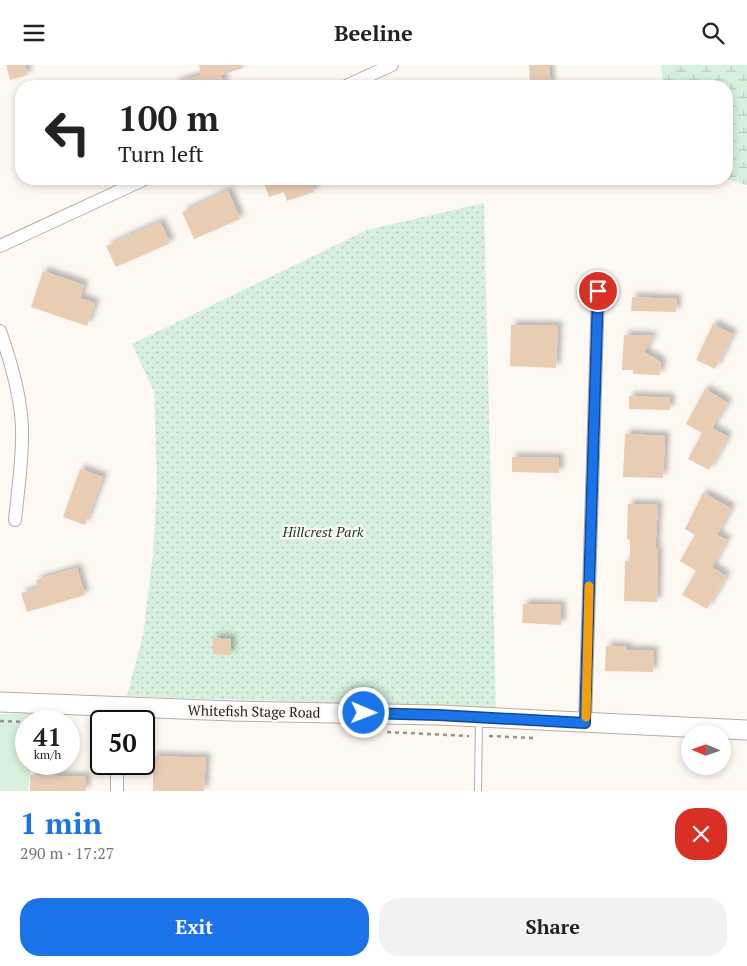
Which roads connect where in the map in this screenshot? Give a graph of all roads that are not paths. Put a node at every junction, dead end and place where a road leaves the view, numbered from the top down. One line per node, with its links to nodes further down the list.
1 (392, 65): 2 (street)
2 (359, 80)
3 (132, 185): 4 (street)
4 (0, 246)
5 (598, 291): 12 (street)
6 (0, 331): 7 (street)
7 (15, 519)
8 (0, 701): 9 (main road, Whitefish Stage Road)
9 (90, 711)
10 (155, 714): 11 (main road, Whitefish Stage Road)
11 (479, 717): 12 (main road, Whitefish Stage Road); 16 (lane)
12 (585, 723): 13 (main road, Whitefish Stage Road)
13 (747, 730)
14 (117, 775): 15 (street)
15 (117, 791)
16 (478, 791)

